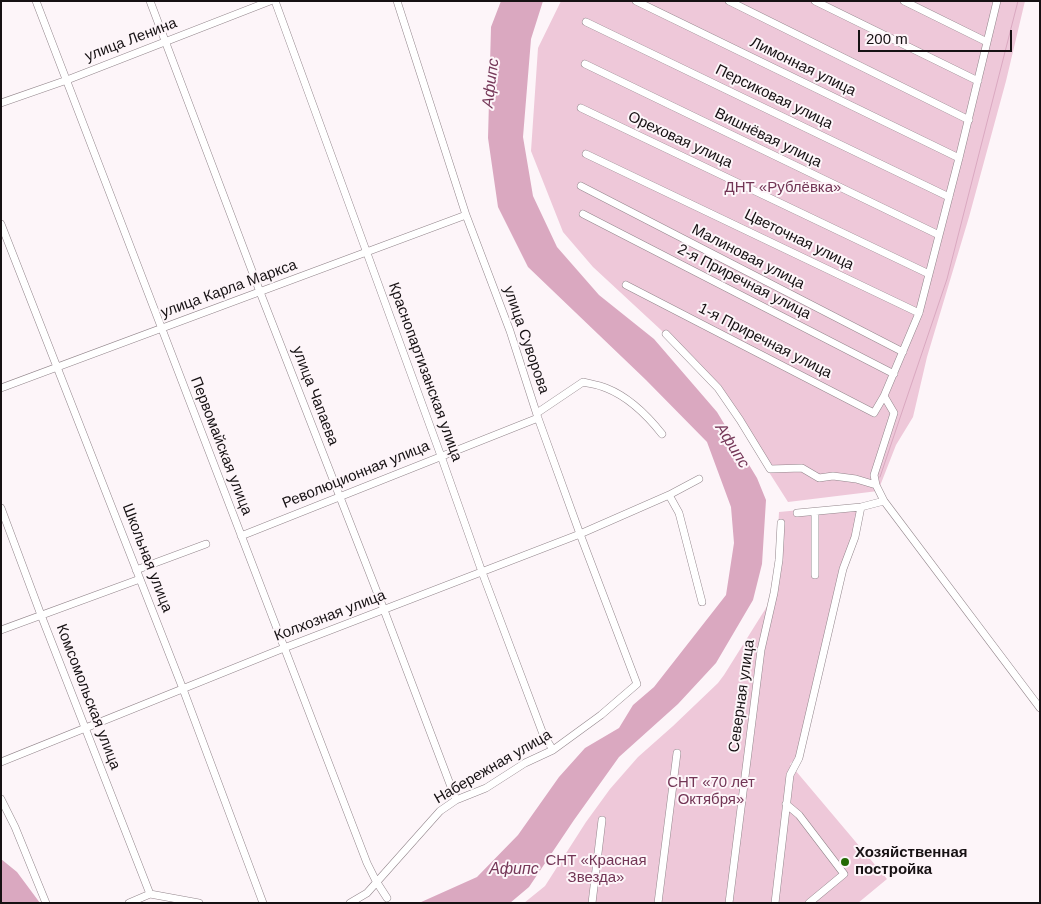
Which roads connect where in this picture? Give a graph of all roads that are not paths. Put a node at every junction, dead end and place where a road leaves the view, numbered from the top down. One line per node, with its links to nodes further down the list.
1 (36, 1): 15 (street, Первомайская улица)
2 (150, 1): 12 (street, улица Чапаева)
3 (270, 1): 12 (street, улица Ленина)
4 (275, 1): 28 (street, Краснопартизанская улица)
5 (397, 1): 24 (street, улица Суворова)
6 (636, 1): 21 (street, Лимонная улица)
7 (729, 1): 19 (street)
8 (816, 1): 16 (street)
9 (904, 1): 13 (street)
10 (996, 2): 13 (street)
11 (586, 22): 23 (street, Персиковая улица)
12 (165, 41): 15 (street, улица Ленина); 31 (street, улица Чапаева)
13 (988, 42): 16 (street)
14 (585, 64): 27 (street, Вишнёвая улица)
15 (67, 80): 17 (street, улица Ленина); 33 (street, Первомайская улица)
16 (978, 81): 19 (street)
17 (1, 103)
18 (581, 108): 29 (street, Ореховая улица)
19 (968, 120): 21 (street)
20 (586, 154): 32 (street, Цветочная улица)
21 (959, 158): 23 (street)
22 (582, 186): 35 (street, Малиновая улица)
23 (949, 197): 27 (street)
24 (466, 214): 28 (street, улица Карла Маркса); 40 (street, улица Суворова)
25 (582, 214): 37 (street, 2-я Приречная улица)
26 (1, 224): 36 (street, Школьная улица)
27 (939, 235): 29 (street)
28 (366, 252): 31 (street, улица Карла Маркса); 42 (street, Краснопартизанская улица)
29 (929, 274): 32 (street)
30 (626, 285): 39 (street, 1-я Приречная улица)
31 (260, 292): 33 (street, улица Карла Маркса); 46 (street, улица Чапаева)
32 (919, 313): 35 (street)
33 (162, 329): 36 (street, улица Карла Маркса); 54 (street, Первомайская улица)
34 (666, 334): 44 (street)
35 (903, 352): 37 (street)
36 (58, 367): 38 (street, улица Карла Маркса); 56 (street, Школьная улица)
37 (894, 374): 39 (street)
38 (1, 388)
39 (884, 396): 44 (street)
40 (537, 416): 41 (street, Революционная улица); 42 (street, Революционная улица); 53 (street, улица Суворова)
41 (662, 434)
42 (441, 456): 46 (street, Революционная улица); 57 (street, Краснопартизанская улица)
43 (699, 479): 45 (street, Колхозная улица)
44 (876, 485): 47 (street)
45 (669, 495): 53 (street, Колхозная улица); 60 (street)
46 (339, 497): 54 (street, Революционная улица); 61 (street, улица Чапаева)
47 (884, 500): 48 (street); 67 (street)
48 (861, 506): 50 (street); 74 (street)
49 (1, 508): 62 (street, Комсомольская улица)
50 (815, 512): 51 (street); 58 (street)
51 (797, 513)
52 (781, 523): 86 (street, Северная улица)
53 (580, 534): 57 (street, Колхозная улица); 65 (street, улица Суворова)
54 (241, 536): 64 (street, Первомайская улица)
55 (206, 544): 56 (street)
56 (136, 570): 59 (street, Школьная улица)
57 (482, 572): 61 (street, Колхозная улица); 69 (street, Краснопартизанская улица)
58 (815, 575)
59 (140, 579): 62 (street); 66 (street, Школьная улица)
60 (702, 602)
61 (384, 610): 64 (street, Колхозная улица); 73 (street, улица Чапаева)
62 (41, 615): 63 (street); 68 (street, Комсомольская улица)
63 (1, 630)
64 (284, 648): 66 (street, Колхозная улица); 76 (street, Первомайская улица)
65 (637, 684): 69 (street, Набережная улица)
66 (183, 689): 68 (street, Колхозная улица); 82 (street, Школьная улица)
67 (1040, 708)
68 (86, 729): 71 (street, Колхозная улица); 77 (street, Комсомольская улица)
69 (553, 750): 73 (street, Набережная улица)
70 (677, 754): 85 (street)
71 (1, 762)
72 (1, 800): 79 (street)
73 (456, 800): 76 (street, Набережная улица)
74 (786, 804): 87 (street); 88 (street)
75 (602, 820): 84 (street)
76 (376, 881): 78 (street, Первомайская улица); 83 (street, Набережная улица)
77 (150, 894): 80 (street); 81 (street)
78 (387, 898)
79 (46, 903)
80 (129, 903)
81 (199, 903)
82 (263, 903)
83 (350, 903)
84 (592, 903)
85 (658, 903)
86 (729, 903)
87 (774, 903)
88 (809, 903)

